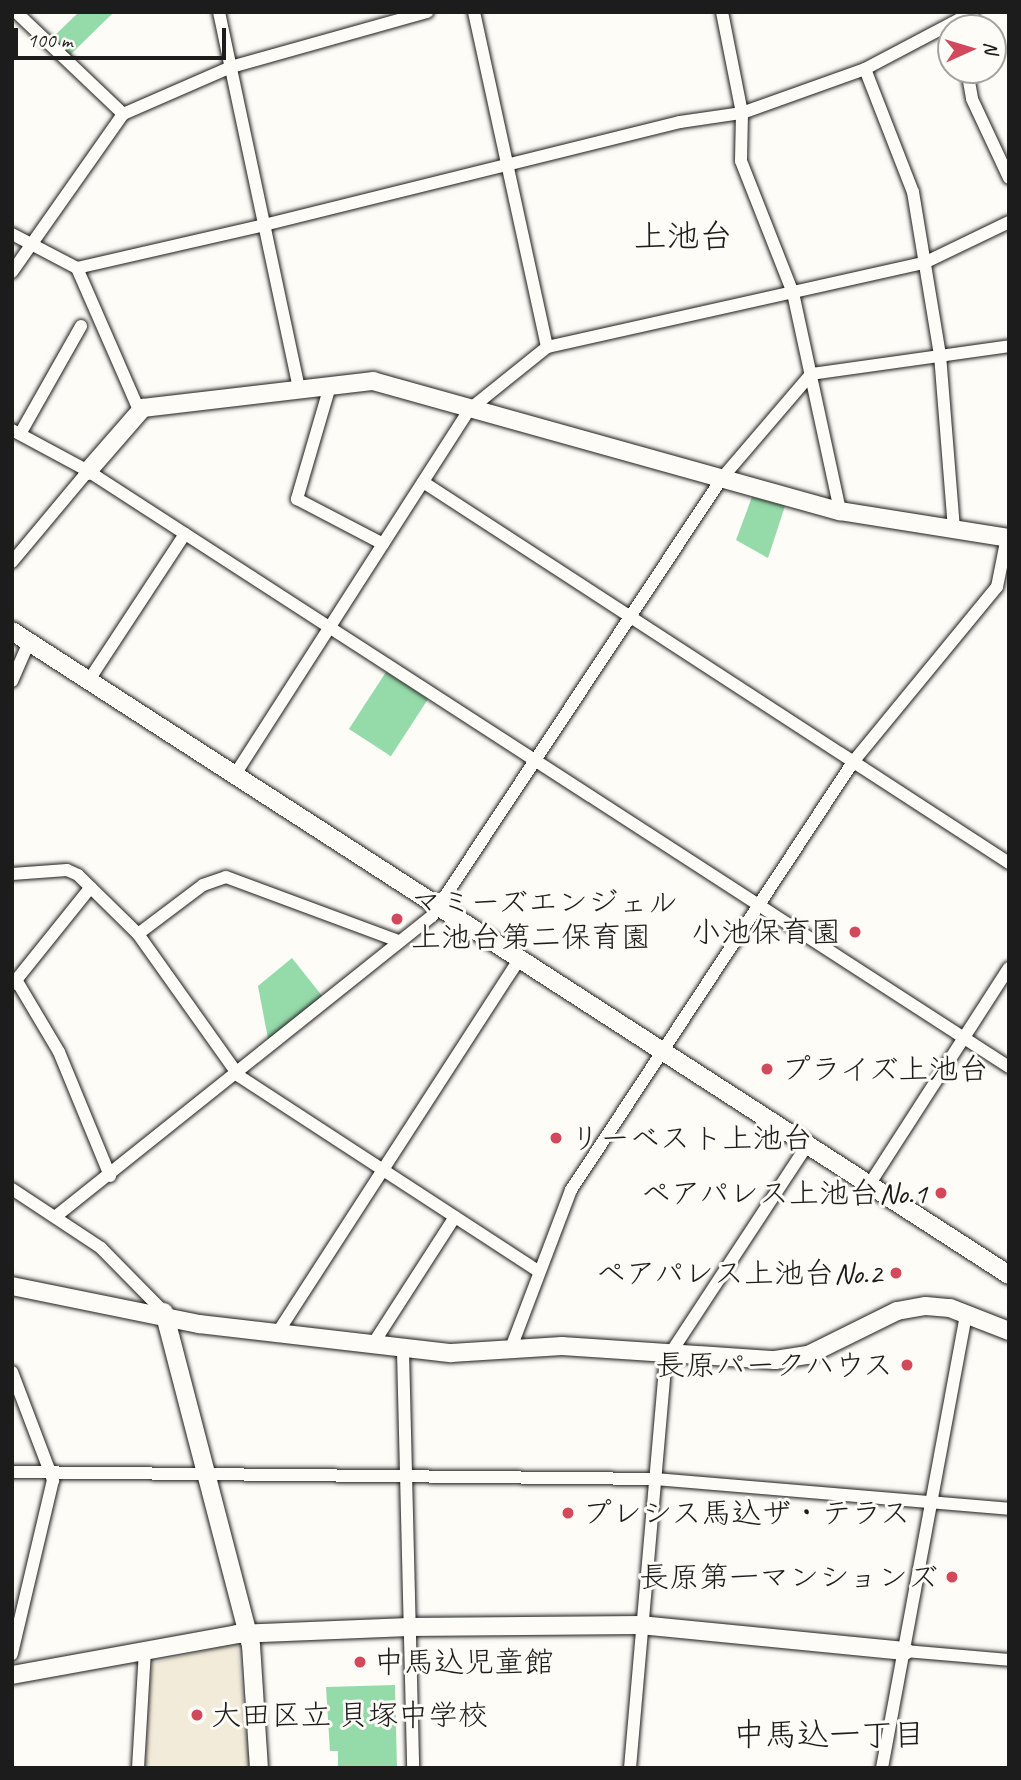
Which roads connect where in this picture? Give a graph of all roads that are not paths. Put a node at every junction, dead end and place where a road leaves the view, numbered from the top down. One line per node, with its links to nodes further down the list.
1 (219, 12): 7 (street)
2 (427, 12): 7 (street)
3 (474, 12): 12 (street)
4 (722, 12): 10 (street)
5 (19, 17): 11 (street)
6 (937, 31): 8 (street)
7 (231, 67): 11 (street); 15 (street)
8 (865, 69): 10 (street); 18 (street)
9 (969, 84): 13 (street)
10 (742, 113): 12 (street); 21 (street)
11 (123, 114): 17 (street)
12 (508, 167): 15 (street); 24 (street)
13 (1009, 178)
14 (1009, 222): 18 (street)
15 (264, 225): 19 (street); 28 (street)
16 (12, 234): 17 (street)
17 (30, 244): 19 (street); 20 (street)
18 (926, 262): 21 (street); 25 (street)
19 (77, 268): 30 (street)
20 (12, 272)
21 (793, 293): 24 (street); 26 (street)
22 (81, 326): 31 (street)
23 (1009, 346): 25 (street)
24 (547, 347): 29 (street)
25 (940, 355): 26 (street); 36 (street)
26 (811, 374): 33 (street); 35 (street)
27 (330, 386): 28 (street); 29 (street); 39 (street)
28 (299, 389): 30 (street)
29 (470, 409): 33 (street); 34 (street)
30 (139, 410): 32 (street)
31 (16, 432): 32 (street)
32 (88, 471): 37 (street); 40 (street)
33 (722, 478): 35 (street); 41 (street)
34 (423, 482): 39 (street); 41 (street)
35 (840, 511): 36 (street)
36 (954, 530): 38 (street)
37 (184, 534): 42 (street); 45 (street)
38 (1008, 538): 48 (street)
39 (383, 544): 42 (street)
40 (12, 562)
41 (631, 617): 47 (street); 48 (street)
42 (329, 628): 47 (street); 49 (street)
43 (12, 631): 44 (street)
44 (29, 642): 45 (street); 46 (street)
45 (89, 680): 49 (street)
46 (12, 681)
47 (536, 761): 53 (street); 54 (street)
48 (853, 762): 50 (street); 54 (street)
49 (236, 773): 53 (street)
50 (1009, 863)
51 (12, 874): 52 (street)
52 (91, 887): 55 (street); 59 (street)
53 (441, 906): 56 (street); 57 (street)
54 (760, 906): 60 (street); 61 (street)
55 (138, 934): 56 (street); 63 (street)
56 (398, 941): 63 (street)
57 (520, 958): 61 (street); 65 (street)
58 (1009, 968): 60 (street)
59 (15, 984): 66 (street)
60 (964, 1038): 62 (street); 67 (street)
61 (664, 1050): 64 (street); 71 (street)
62 (1009, 1067)
63 (239, 1076): 65 (street); 66 (street)
64 (808, 1144): 67 (street); 80 (street)
65 (384, 1171): 70 (street); 77 (street)
66 (110, 1176): 69 (street)
67 (869, 1185): 72 (street)
68 (12, 1189): 69 (street)
69 (55, 1217): 74 (street)
70 (455, 1217): 71 (street); 78 (street)
71 (538, 1271): 79 (street)
72 (1009, 1275)
73 (12, 1286): 74 (street)
74 (164, 1312): 77 (street); 84 (street)
75 (967, 1314): 76 (street); 80 (street); 88 (street)
76 (1009, 1331)
77 (278, 1332): 78 (street)
78 (373, 1344): 81 (street)
79 (511, 1348): 80 (street); 81 (street)
80 (672, 1349): 87 (street)
81 (403, 1350): 86 (street)
82 (12, 1372): 85 (street)
83 (12, 1472): 85 (street)
84 (206, 1473): 85 (street); 86 (street); 92 (street)
85 (53, 1474): 95 (street)
86 (406, 1476): 87 (street); 91 (street)
87 (655, 1479): 88 (street); 90 (street)
88 (932, 1503): 89 (street); 94 (street)
89 (1009, 1509)
90 (640, 1625): 91 (street); 94 (street); 101 (street)
91 (410, 1627): 92 (street); 100 (street)
92 (248, 1633): 93 (street); 99 (street)
93 (145, 1650): 97 (street); 98 (street)
94 (905, 1651): 96 (street); 102 (street)
95 (12, 1654)
96 (1009, 1660)
97 (12, 1675)
98 (138, 1768)
99 (259, 1768)
100 (413, 1768)
101 (630, 1768)
102 (882, 1768)

